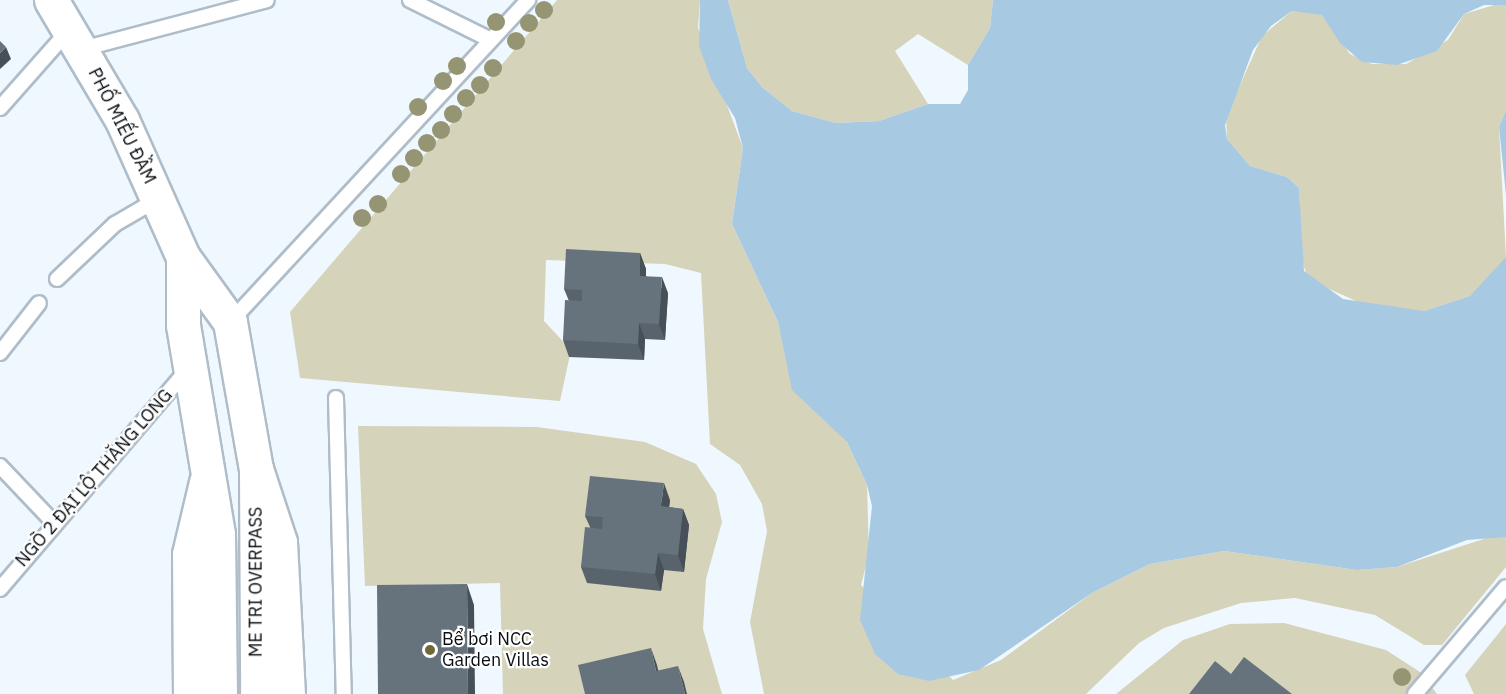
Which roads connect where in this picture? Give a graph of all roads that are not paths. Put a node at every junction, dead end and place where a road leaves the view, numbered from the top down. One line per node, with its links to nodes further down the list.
1 (51, 0): 5 (street, PHỐ MIẾU ĐẦM)
2 (267, 0): 5 (lane)
3 (410, 0): 6 (lane)
4 (528, 0): 6 (lane)
5 (76, 39): 7 (lane); 8 (street, PHỐ MIẾU ĐẦM)
6 (491, 40): 12 (lane)
7 (0, 108)
8 (158, 199): 9 (street, PHỐ MIẾU ĐẦM); 10 (lane)
9 (183, 257): 12 (street, PHỐ MIẾU ĐẦM); 14 (street, PHỐ MIẾU ĐẦM)
10 (57, 279)
11 (39, 303): 13 (lane)
12 (232, 334): 14 (street); 17 (street, PHỐ MIẾU ĐẦM)
13 (0, 353)
14 (189, 368): 18 (street, PHỐ MIẾU ĐẦM); 19 (lane, NGÕ 2 ĐẠI LỘ THĂNG LONG)
15 (336, 398): 26 (lane)
16 (0, 466): 19 (lane)
17 (256, 469): 24 (street, ME TRI OVERPASS); 25 (street)
18 (206, 482): 22 (street); 23 (street, ME TRI OVERPASS)
19 (55, 524): 21 (lane, NGÕ 2 ĐẠI LỘ THĂNG LONG)
20 (1506, 587): 27 (lane)
21 (0, 589)
22 (190, 694)
23 (220, 694)
24 (257, 694)
25 (288, 694)
26 (344, 694)
27 (1415, 694)

